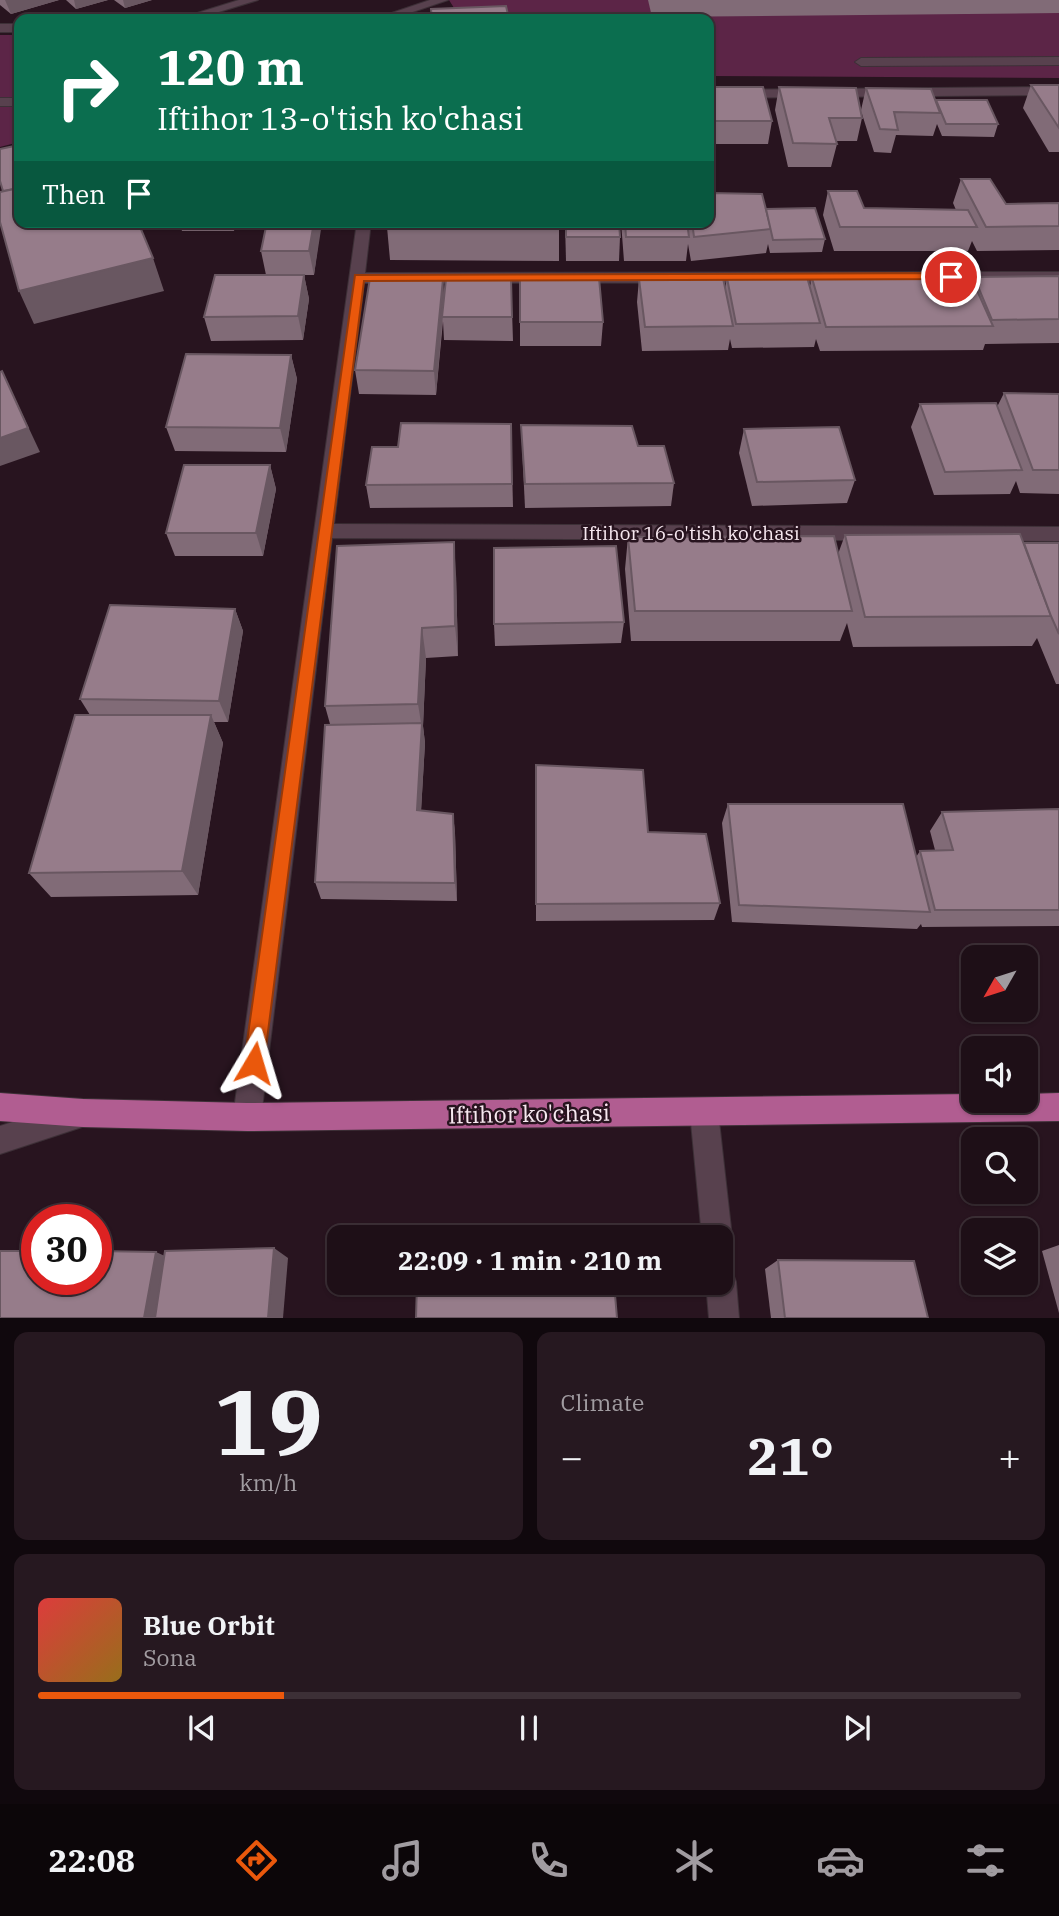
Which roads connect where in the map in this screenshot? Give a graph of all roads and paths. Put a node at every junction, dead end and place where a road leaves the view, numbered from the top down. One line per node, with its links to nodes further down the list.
1 (252, 0): 3 (street)
2 (442, 0): 4 (street)
3 (202, 14)
4 (396, 14)
5 (1059, 61): 6 (street)
6 (861, 62)
7 (1059, 91): 8 (street)
8 (714, 94)
9 (363, 228): 11 (street)
10 (1059, 277): 11 (street)
11 (359, 278): 12 (street)
12 (324, 531): 13 (street, Iftihor 16-o'tish ko'chasi); 18 (street)
13 (1059, 534)
14 (0, 1107): 17 (main road, Iftihor ko'chasi)
15 (1059, 1107): 16 (main road, Iftihor ko'chasi)
16 (705, 1112): 18 (main road, Iftihor ko'chasi); 20 (street)
17 (83, 1113): 18 (main road, Iftihor ko'chasi); 19 (street)
18 (247, 1117)
19 (0, 1140)
20 (716, 1225)
21 (722, 1295): 22 (street)
22 (724, 1318)

